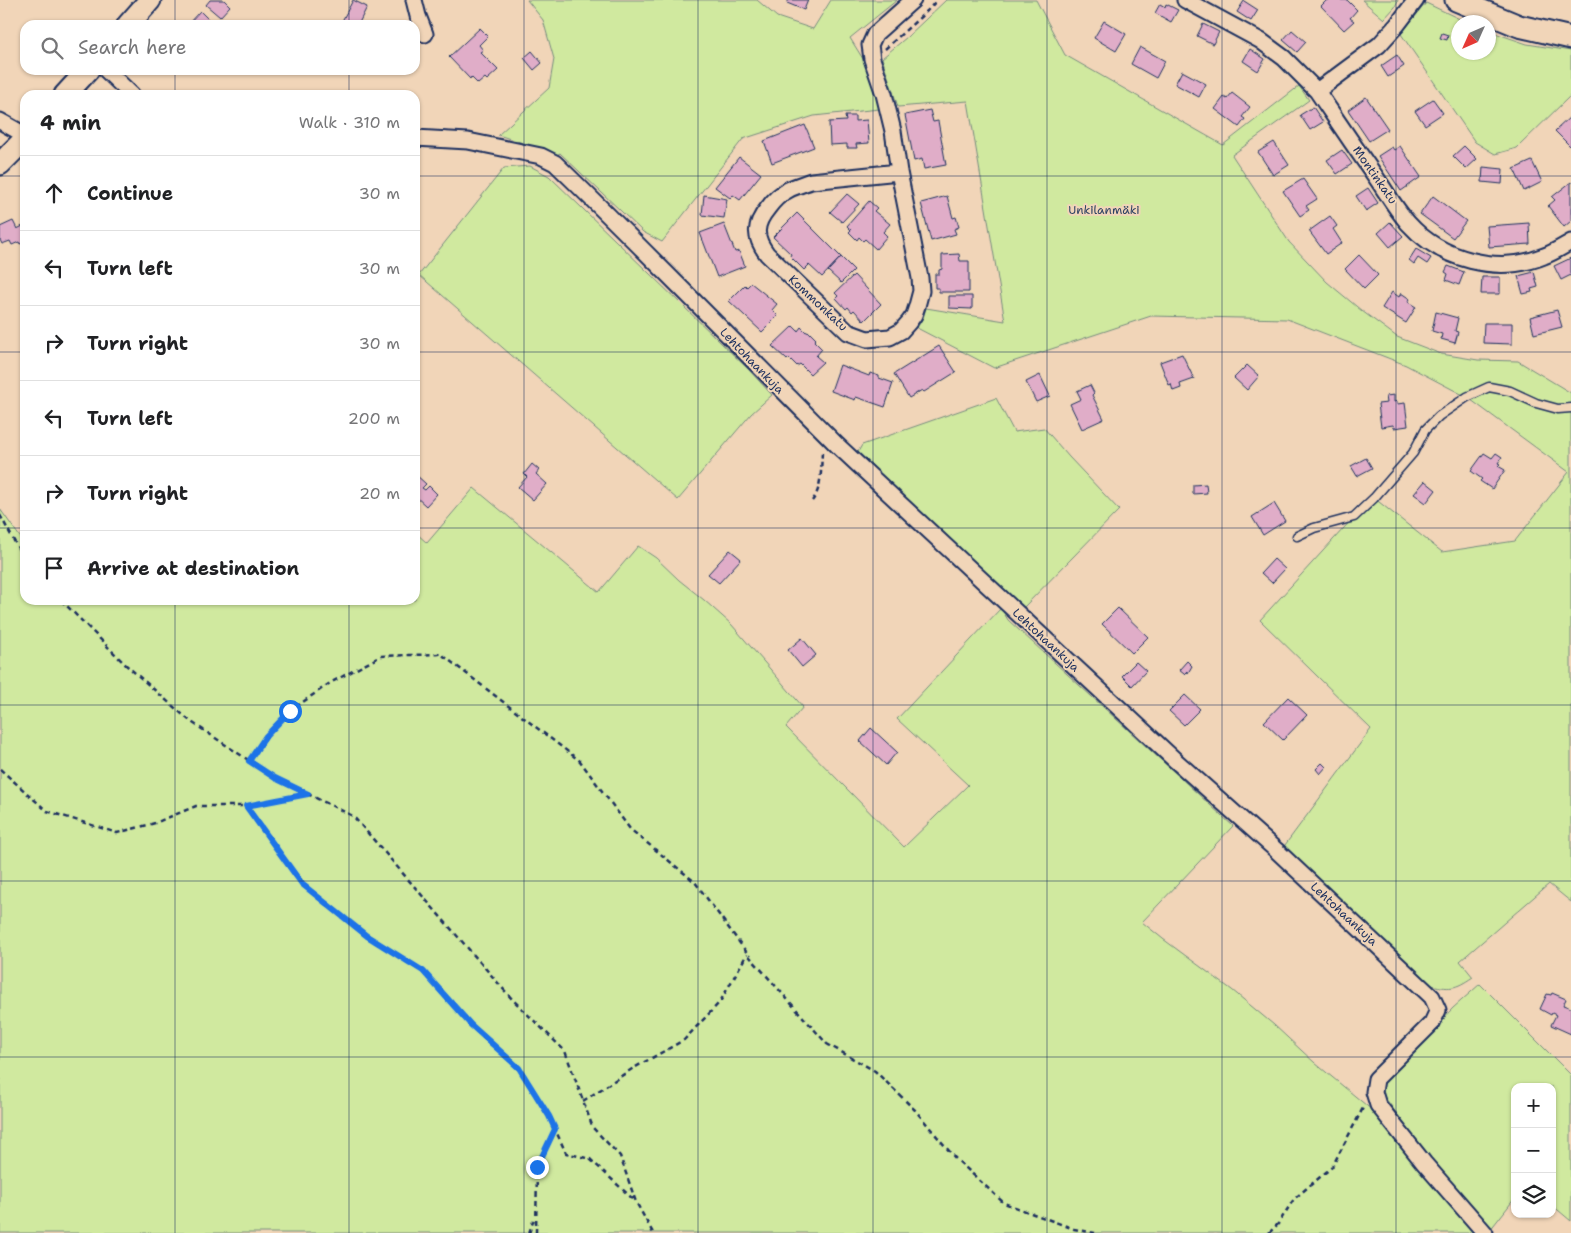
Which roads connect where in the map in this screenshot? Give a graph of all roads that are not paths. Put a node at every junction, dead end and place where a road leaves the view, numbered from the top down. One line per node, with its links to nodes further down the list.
1 (150, 0): 7 (street)
2 (414, 0): 8 (street)
3 (913, 0): 22 (street, Kommonkatu)
4 (1185, 0): 16 (street, Montinkatu)
5 (1416, 0): 16 (street)
6 (1456, 0): 11 (street)
7 (132, 20)
8 (419, 20)
9 (420, 22): 10 (street)
10 (424, 34)
11 (1571, 38)
12 (84, 75): 14 (street)
13 (111, 75): 15 (street)
14 (70, 90)
15 (127, 90)
16 (1317, 91): 23 (street, Montinkatu)
17 (0, 121): 18 (street)
18 (20, 132)
19 (420, 138): 26 (street, Lehtohaankuja)
20 (20, 144): 21 (street)
21 (0, 164)
22 (899, 172): 22 (street, Kommonkatu)
23 (1571, 242)
24 (1571, 408): 25 (lane)
25 (1297, 536)
26 (1485, 1233)

